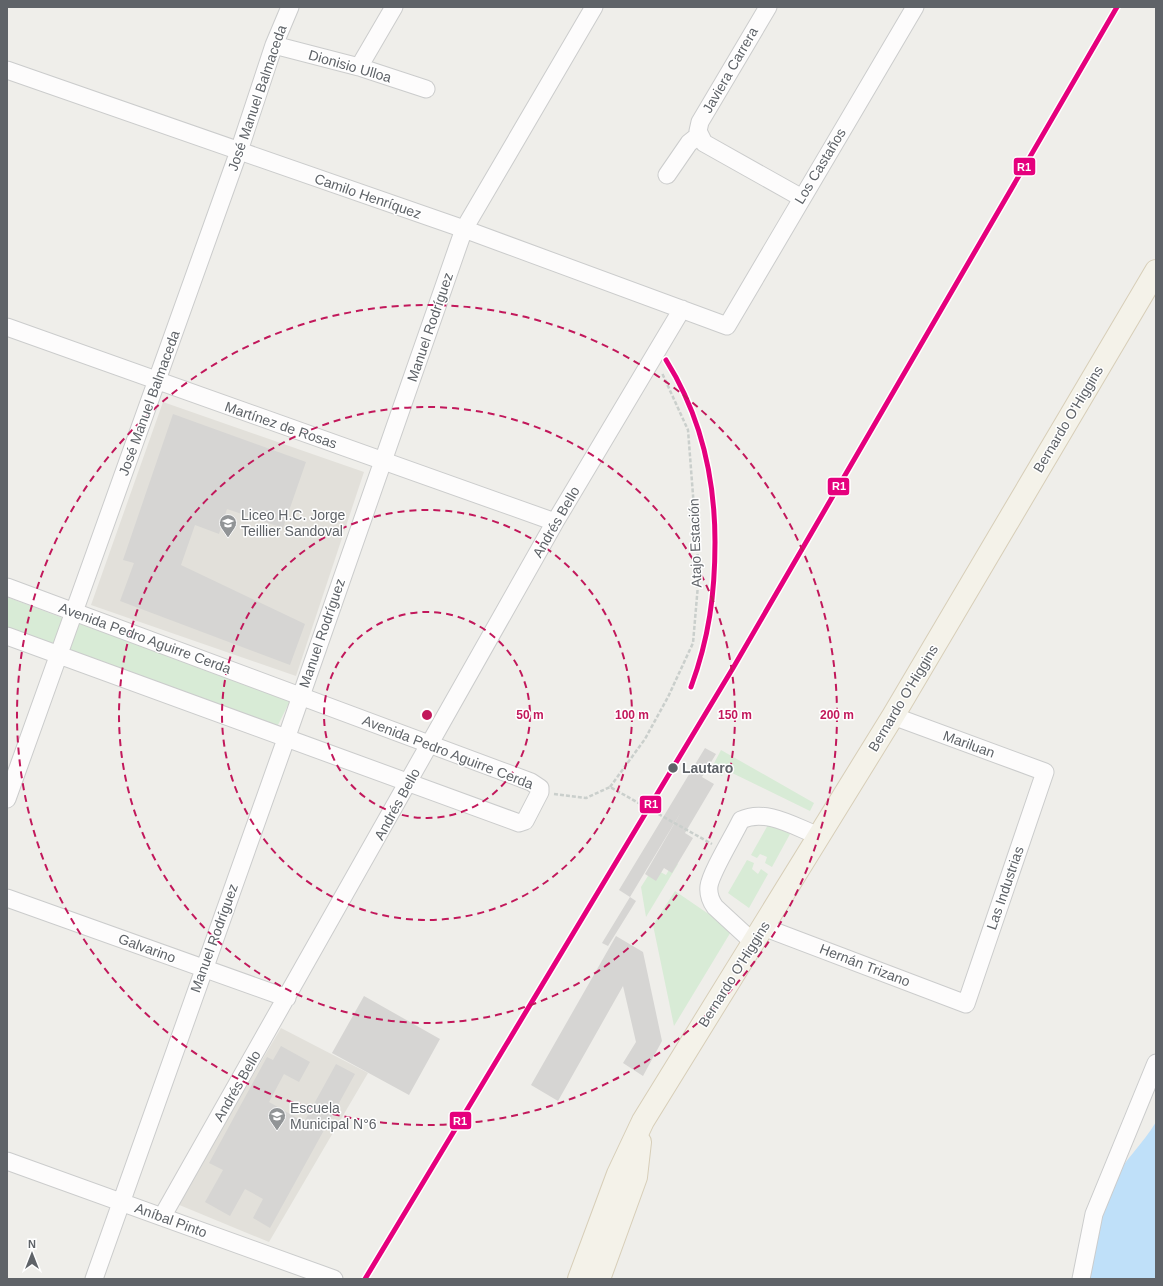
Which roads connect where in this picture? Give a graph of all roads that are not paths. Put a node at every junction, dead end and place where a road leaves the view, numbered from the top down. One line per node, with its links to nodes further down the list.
1 (290, 7): 6 (street, José Manuel Balmaceda)
2 (394, 7): 7 (street)
3 (594, 7): 14 (street, Manuel Rodríguez)
4 (768, 7): 10 (street, Javiera Carrera)
5 (915, 7): 13 (street, Los Castaños)
6 (274, 45): 7 (street, Dionisio Ulloa); 11 (street, José Manuel Balmaceda)
7 (358, 67): 9 (street, Dionisio Ulloa)
8 (7, 70): 11 (street, Camilo Henríquez)
9 (426, 89)
10 (699, 135): 12 (street); 13 (street)
11 (239, 151): 14 (street, Camilo Henríquez); 19 (street, José Manuel Balmaceda)
12 (667, 175)
13 (802, 198): 17 (street, Los Castaños)
14 (464, 229): 16 (street, Camilo Henríquez); 20 (street, Manuel Rodríguez)
15 (1156, 271): 27 (main road, Bernardo O'Higgins)
16 (682, 309): 17 (street, Camilo Henríquez); 21 (street, Andrés Bello)
17 (727, 326)
18 (7, 327): 19 (street, Martínez de Rosas)
19 (157, 381): 20 (street, Martínez de Rosas); 23 (street, José Manuel Balmaceda)
20 (383, 461): 21 (street, Martínez de Rosas); 26 (street, Manuel Rodríguez)
21 (555, 522): 29 (street, Andrés Bello)
22 (7, 587): 23 (street, Avenida Pedro Aguirre Cerda)
23 (74, 612): 25 (street, José Manuel Balmaceda); 26 (street, Avenida Pedro Aguirre Cerda)
24 (7, 636): 25 (street, Avenida Pedro Aguirre Cerda)
25 (58, 655): 28 (street, Avenida Pedro Aguirre Cerda); 32 (street, José Manuel Balmaceda)
26 (300, 696): 28 (street, Manuel Rodríguez); 29 (street, Avenida Pedro Aguirre Cerda)
27 (893, 716): 30 (street, Mariluan); 33 (main road, Bernardo O'Higgins)
28 (286, 739): 31 (street, Avenida Pedro Aguirre Cerda); 36 (street, Manuel Rodríguez)
29 (430, 744): 31 (street, Andrés Bello); 31 (street, Avenida Pedro Aguirre Cerda)
30 (1045, 772): 38 (street, Las Industrias)
31 (409, 783): 37 (street, Andrés Bello)
32 (7, 799)
33 (819, 836): 35 (main road, Bernardo O'Higgins); 35 (street)
34 (7, 898): 36 (street, Galvarino)
35 (758, 935): 38 (street, Hernán Trizano); 40 (main road, Bernardo O'Higgins)
36 (203, 969): 37 (street, Galvarino); 42 (street, Manuel Rodríguez)
37 (287, 998): 43 (street, Andrés Bello)
38 (966, 1004)
39 (1156, 1063): 48 (street)
40 (643, 1121): 46 (main road, Bernardo O'Higgins); 47 (main road, Bernardo O'Higgins)
41 (7, 1161): 42 (street, Aníbal Pinto)
42 (122, 1202): 43 (street, Aníbal Pinto); 44 (street, Manuel Rodríguez)
43 (162, 1217): 45 (street, Aníbal Pinto)
44 (94, 1279)
45 (334, 1279)
46 (579, 1279)
47 (599, 1279)
48 (1081, 1279)

